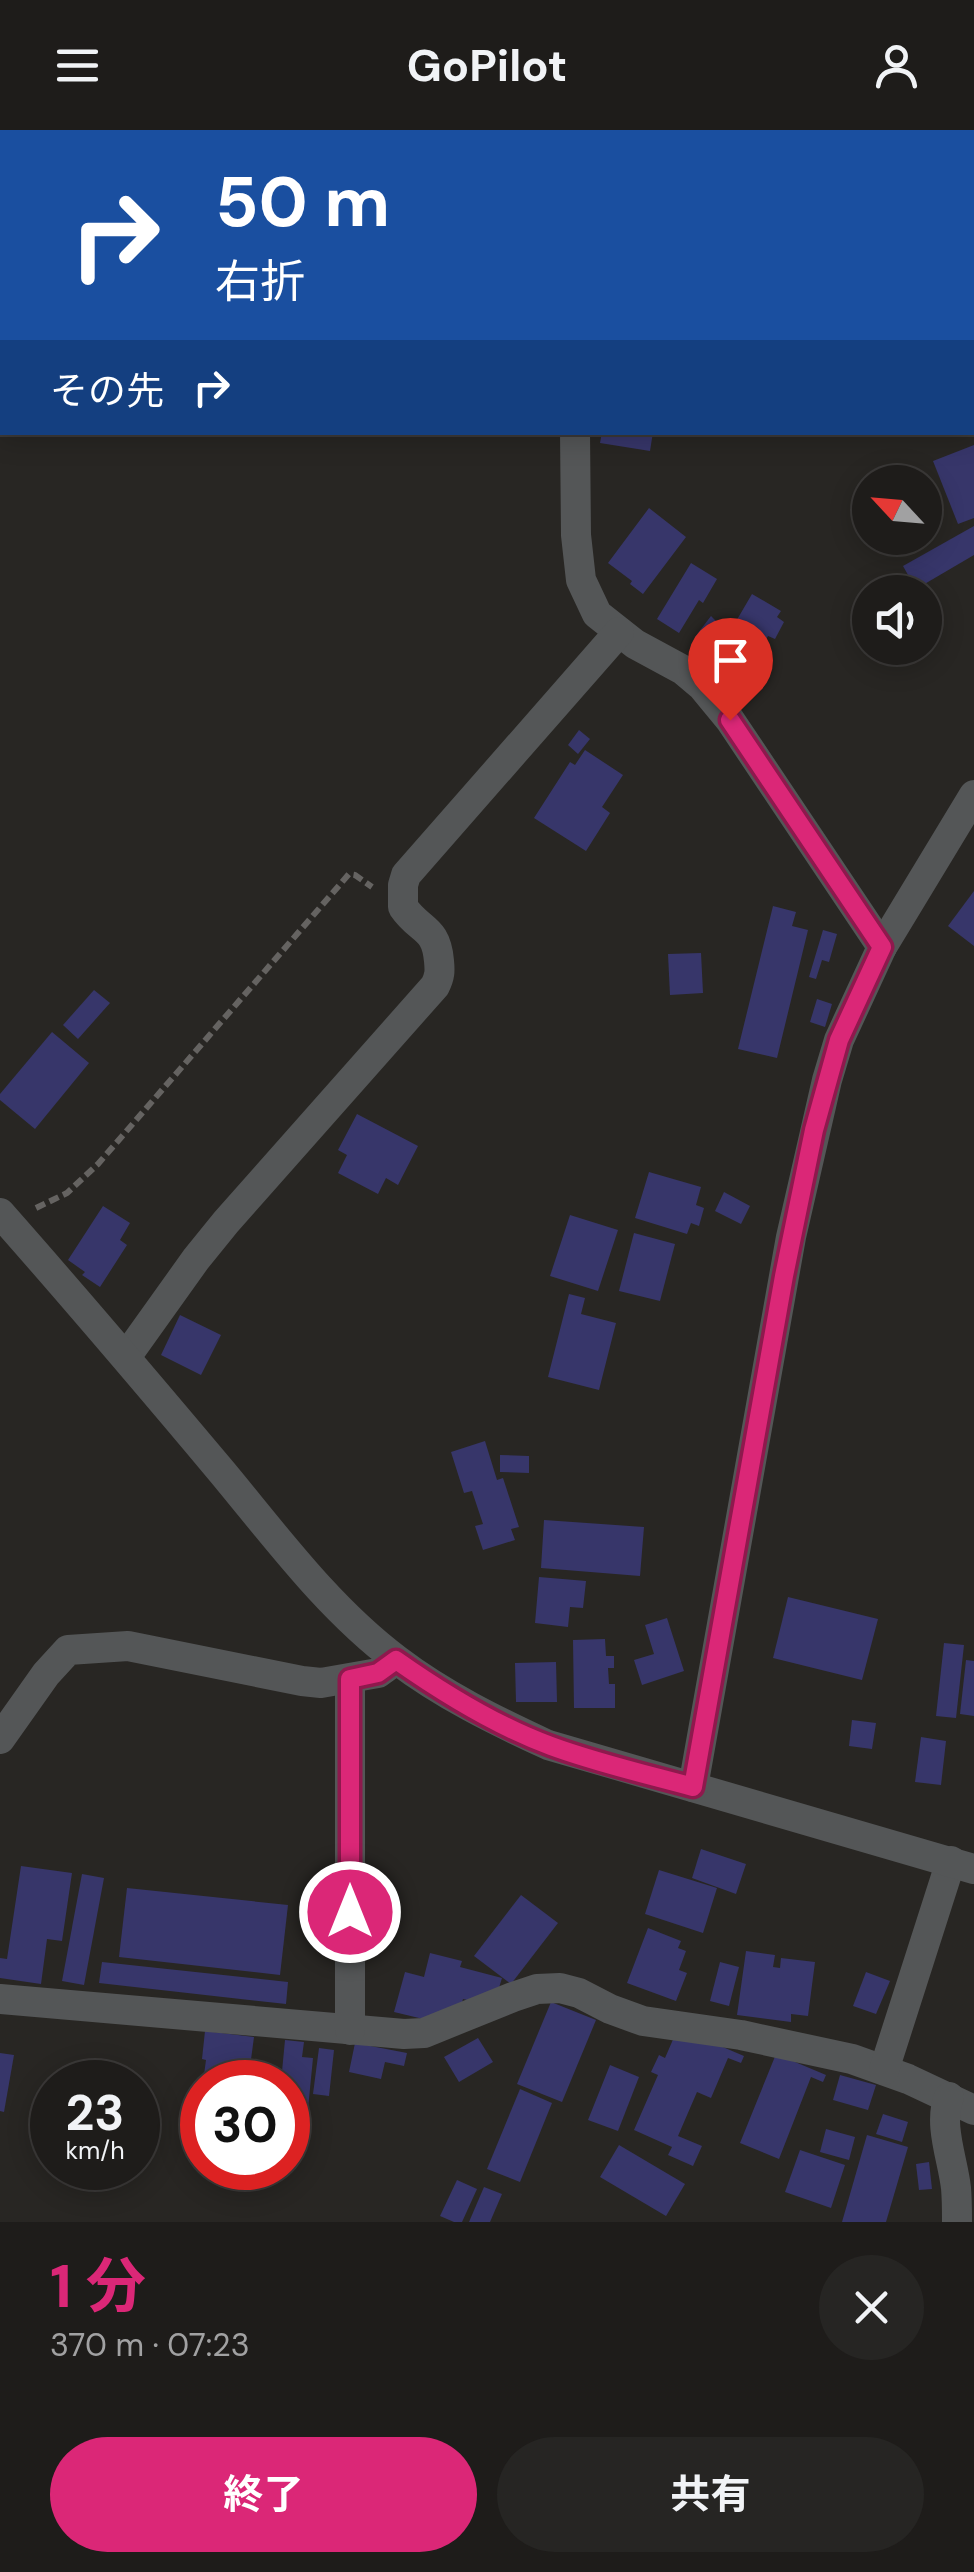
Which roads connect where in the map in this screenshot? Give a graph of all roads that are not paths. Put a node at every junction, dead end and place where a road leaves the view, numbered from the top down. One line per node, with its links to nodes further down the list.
1 (574, 435): 2 (street)
2 (620, 632): 4 (street); 6 (street)
3 (972, 804): 4 (street)
4 (882, 947): 10 (street)
5 (4, 1217): 6 (street)
6 (126, 1357): 7 (street)
7 (396, 1660): 8 (street); 10 (street)
8 (350, 1679): 9 (street); 13 (street)
9 (0, 1738)
10 (693, 1787): 11 (street)
11 (962, 1865): 14 (street)
12 (0, 1998): 13 (street)
13 (350, 2030): 14 (street)
14 (884, 2070): 15 (street)
15 (961, 2104): 16 (street)
16 (957, 2222)

